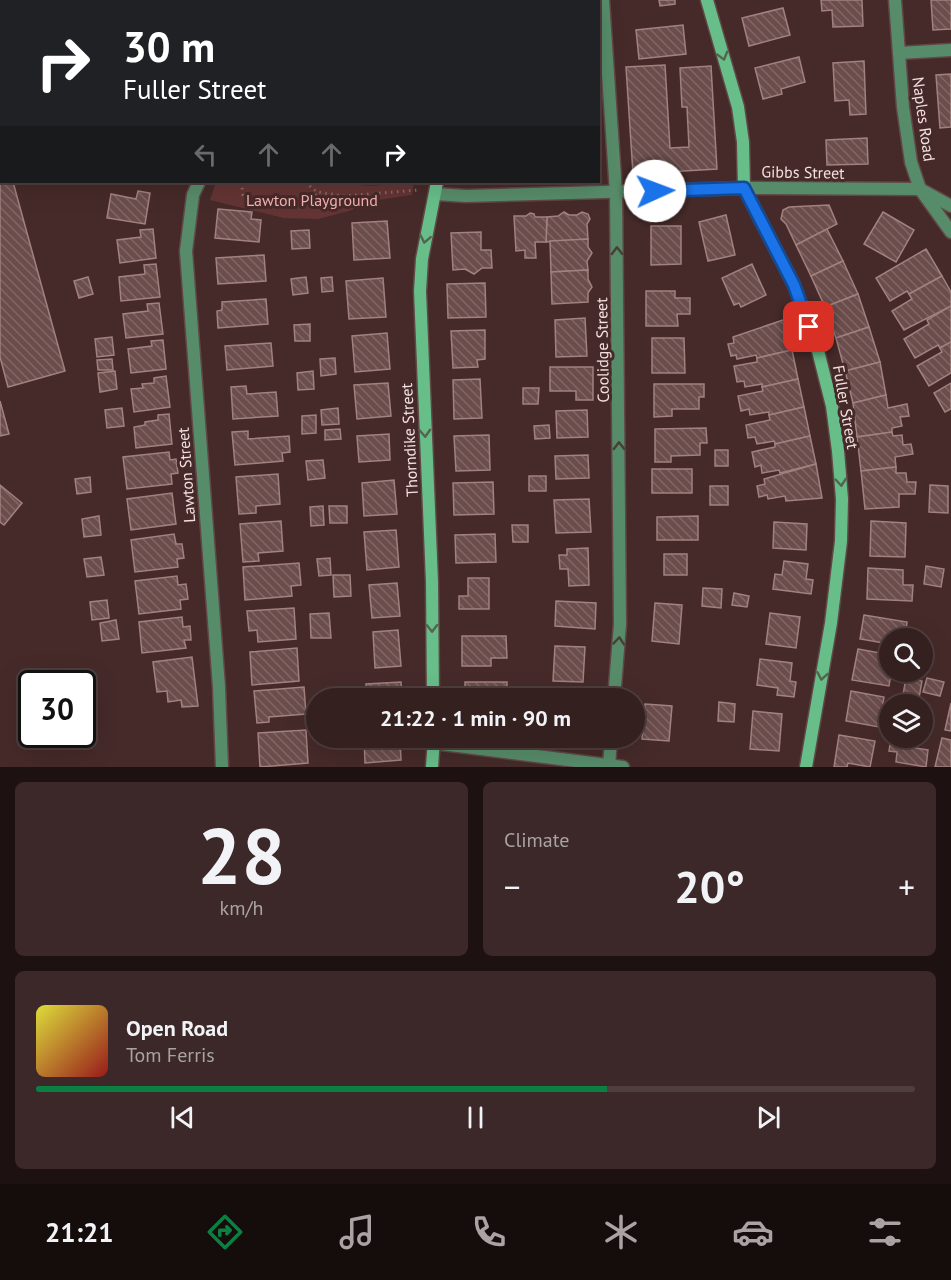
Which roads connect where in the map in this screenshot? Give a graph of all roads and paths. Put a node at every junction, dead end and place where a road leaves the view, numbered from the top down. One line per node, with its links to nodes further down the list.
1 (603, 0): 14 (street, Coolidge Street)
2 (707, 0): 10 (street, Fuller Street, one-way to 10)
3 (896, 0): 5 (street, Naples Road)
4 (951, 50): 5 (street)
5 (899, 53): 11 (street, Naples Road)
6 (199, 183): 23 (street, Lawton Street)
7 (243, 183): 13 (path)
8 (306, 183): 13 (path)
9 (436, 188): 14 (street, Gibbs Street); 17 (street, Thorndike Street, one-way to 17)
10 (744, 188): 11 (street, Gibbs Street); 14 (street, Gibbs Street); 26 (street, Fuller Street, one-way to 26)
11 (920, 189): 15 (street, Gibbs Street); 16 (street, Naples Road)
12 (418, 190): 13 (path)
13 (317, 192)
14 (616, 193): 18 (street, Coolidge Street, one-way to 14)
15 (951, 206)
16 (951, 232)
17 (433, 688)
18 (615, 688)
19 (433, 748): 24 (street)
20 (483, 748): 22 (street)
21 (610, 748): 22 (street)
22 (609, 766): 25 (street)
23 (222, 767)
24 (432, 767)
25 (623, 767)
26 (806, 767)

